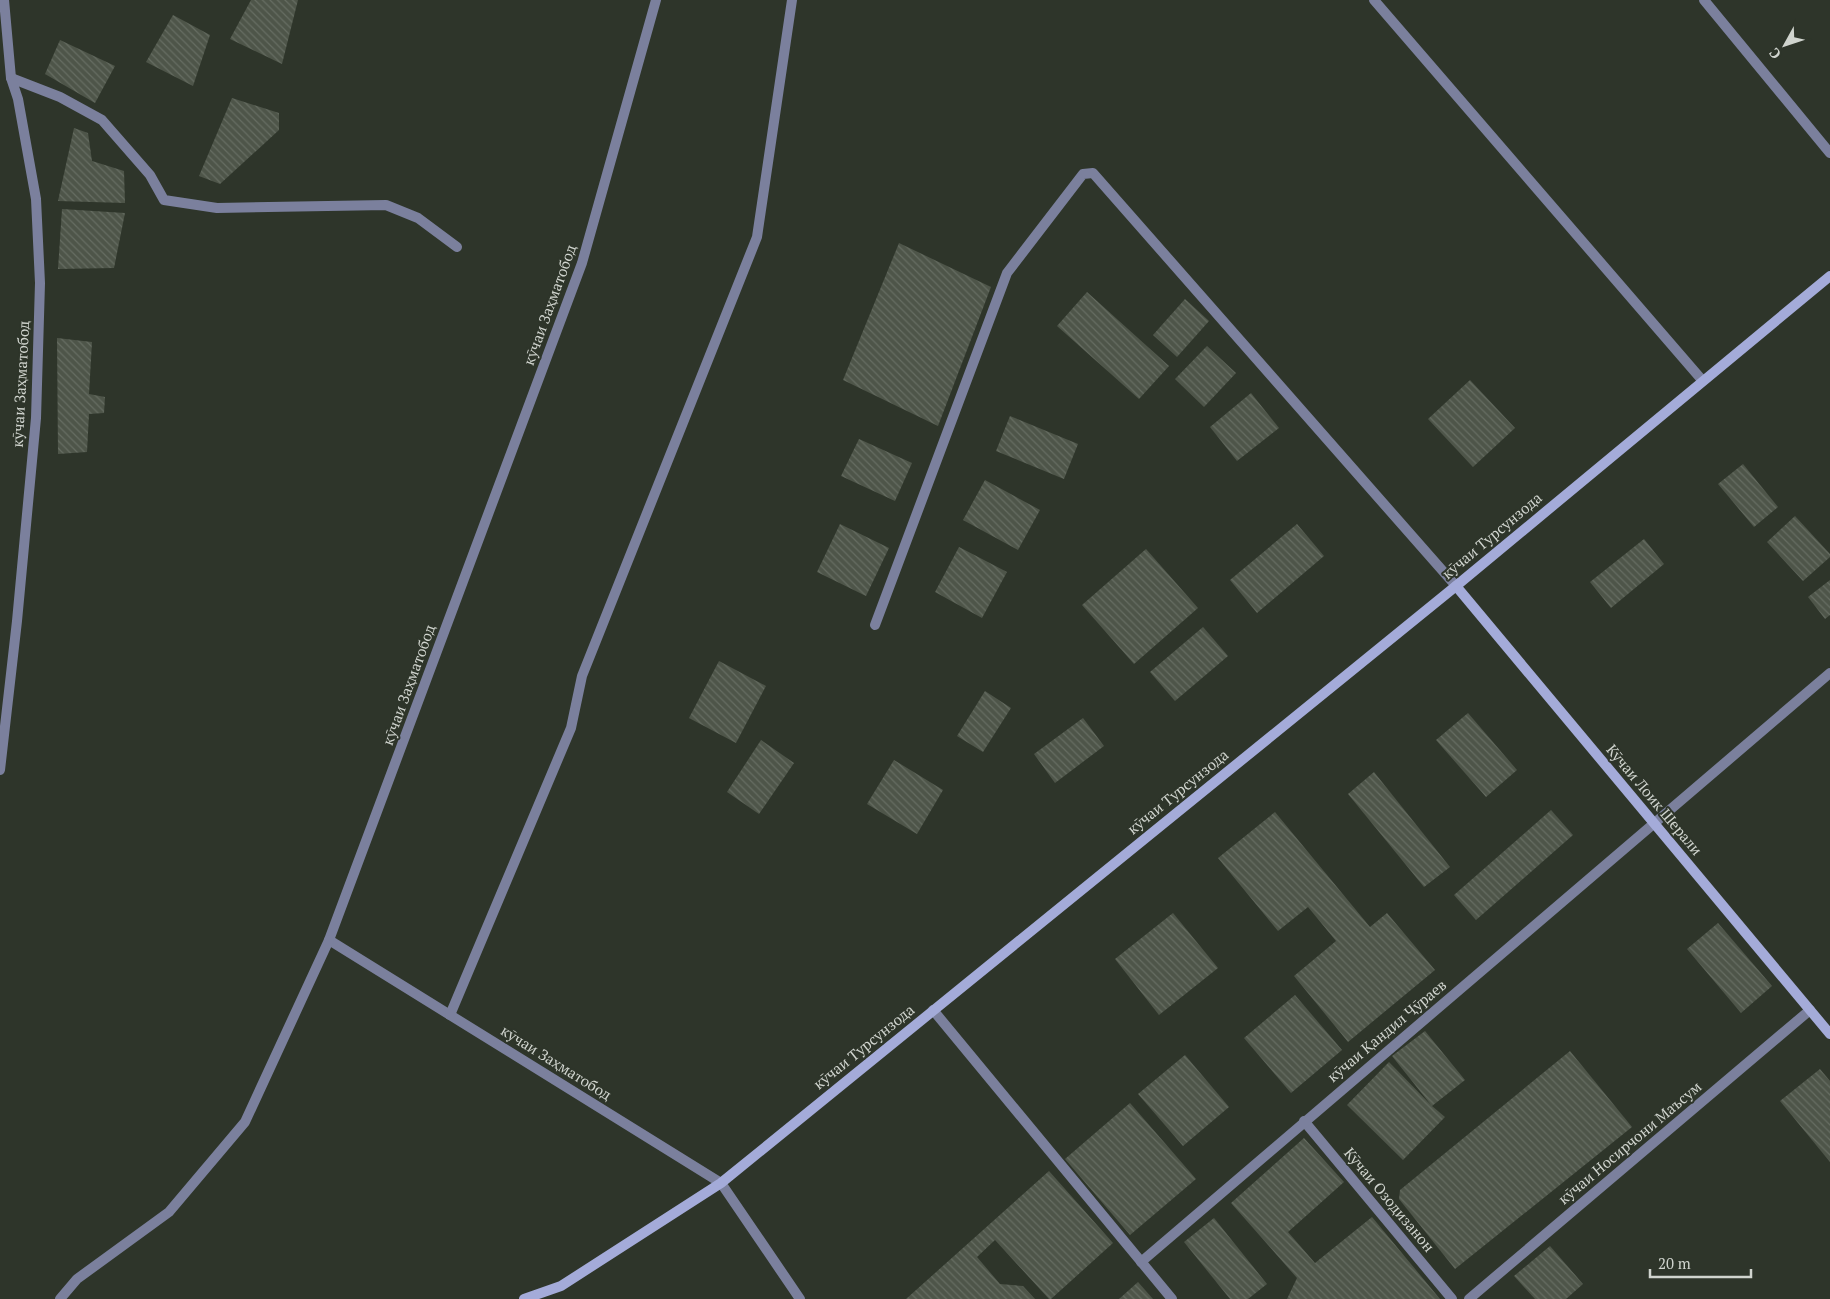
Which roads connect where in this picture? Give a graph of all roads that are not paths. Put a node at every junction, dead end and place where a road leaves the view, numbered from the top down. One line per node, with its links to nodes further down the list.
1 (4, 0): 6 (street, кӯчаи Заҳматобод)
2 (656, 0): 16 (street, кӯчаи Заҳматобод)
3 (792, 0): 19 (street)
4 (1374, 0): 10 (street)
5 (1704, 0): 7 (street)
6 (5, 78): 8 (street); 14 (street, кӯчаи Заҳматобод)
7 (1830, 154)
8 (457, 247)
9 (1830, 276): 10 (main road, кӯчаи Турсунзода)
10 (1702, 380): 11 (main road, кӯчаи Турсунзода)
11 (1456, 586): 12 (street); 15 (main road, Кӯчаи Лоик Шерали); 17 (main road, кӯчаи Турсунзода)
12 (875, 625)
13 (1830, 672): 15 (street, кӯчаи Қандил Ҷӯраев)
14 (0, 770)
15 (1654, 824): 18 (main road, Кӯчаи Лоик Шерали); 21 (street, кӯчаи Қандил Ҷӯраев)
16 (329, 940): 19 (street, кӯчаи Заҳматобод); 24 (street)
17 (933, 1010): 22 (main road, кӯчаи Турсунзода); 23 (street)
18 (1810, 1010): 20 (main road, Кӯчаи Лоик Шерали); 29 (street, кӯчаи Носирчони Маъсум)
19 (450, 1015): 22 (street, кӯчаи Заҳматобод)
20 (1830, 1034)
21 (1304, 1121): 23 (street, кӯчаи Қандил Ҷӯраев); 28 (street, Кӯчаи Озодизанон)
22 (721, 1183): 25 (main road, кӯчаи Турсунзода); 26 (street)
23 (1141, 1262): 27 (street)
24 (60, 1299)
25 (524, 1299)
26 (800, 1299)
27 (1172, 1299)
28 (1452, 1299)
29 (1469, 1299)

